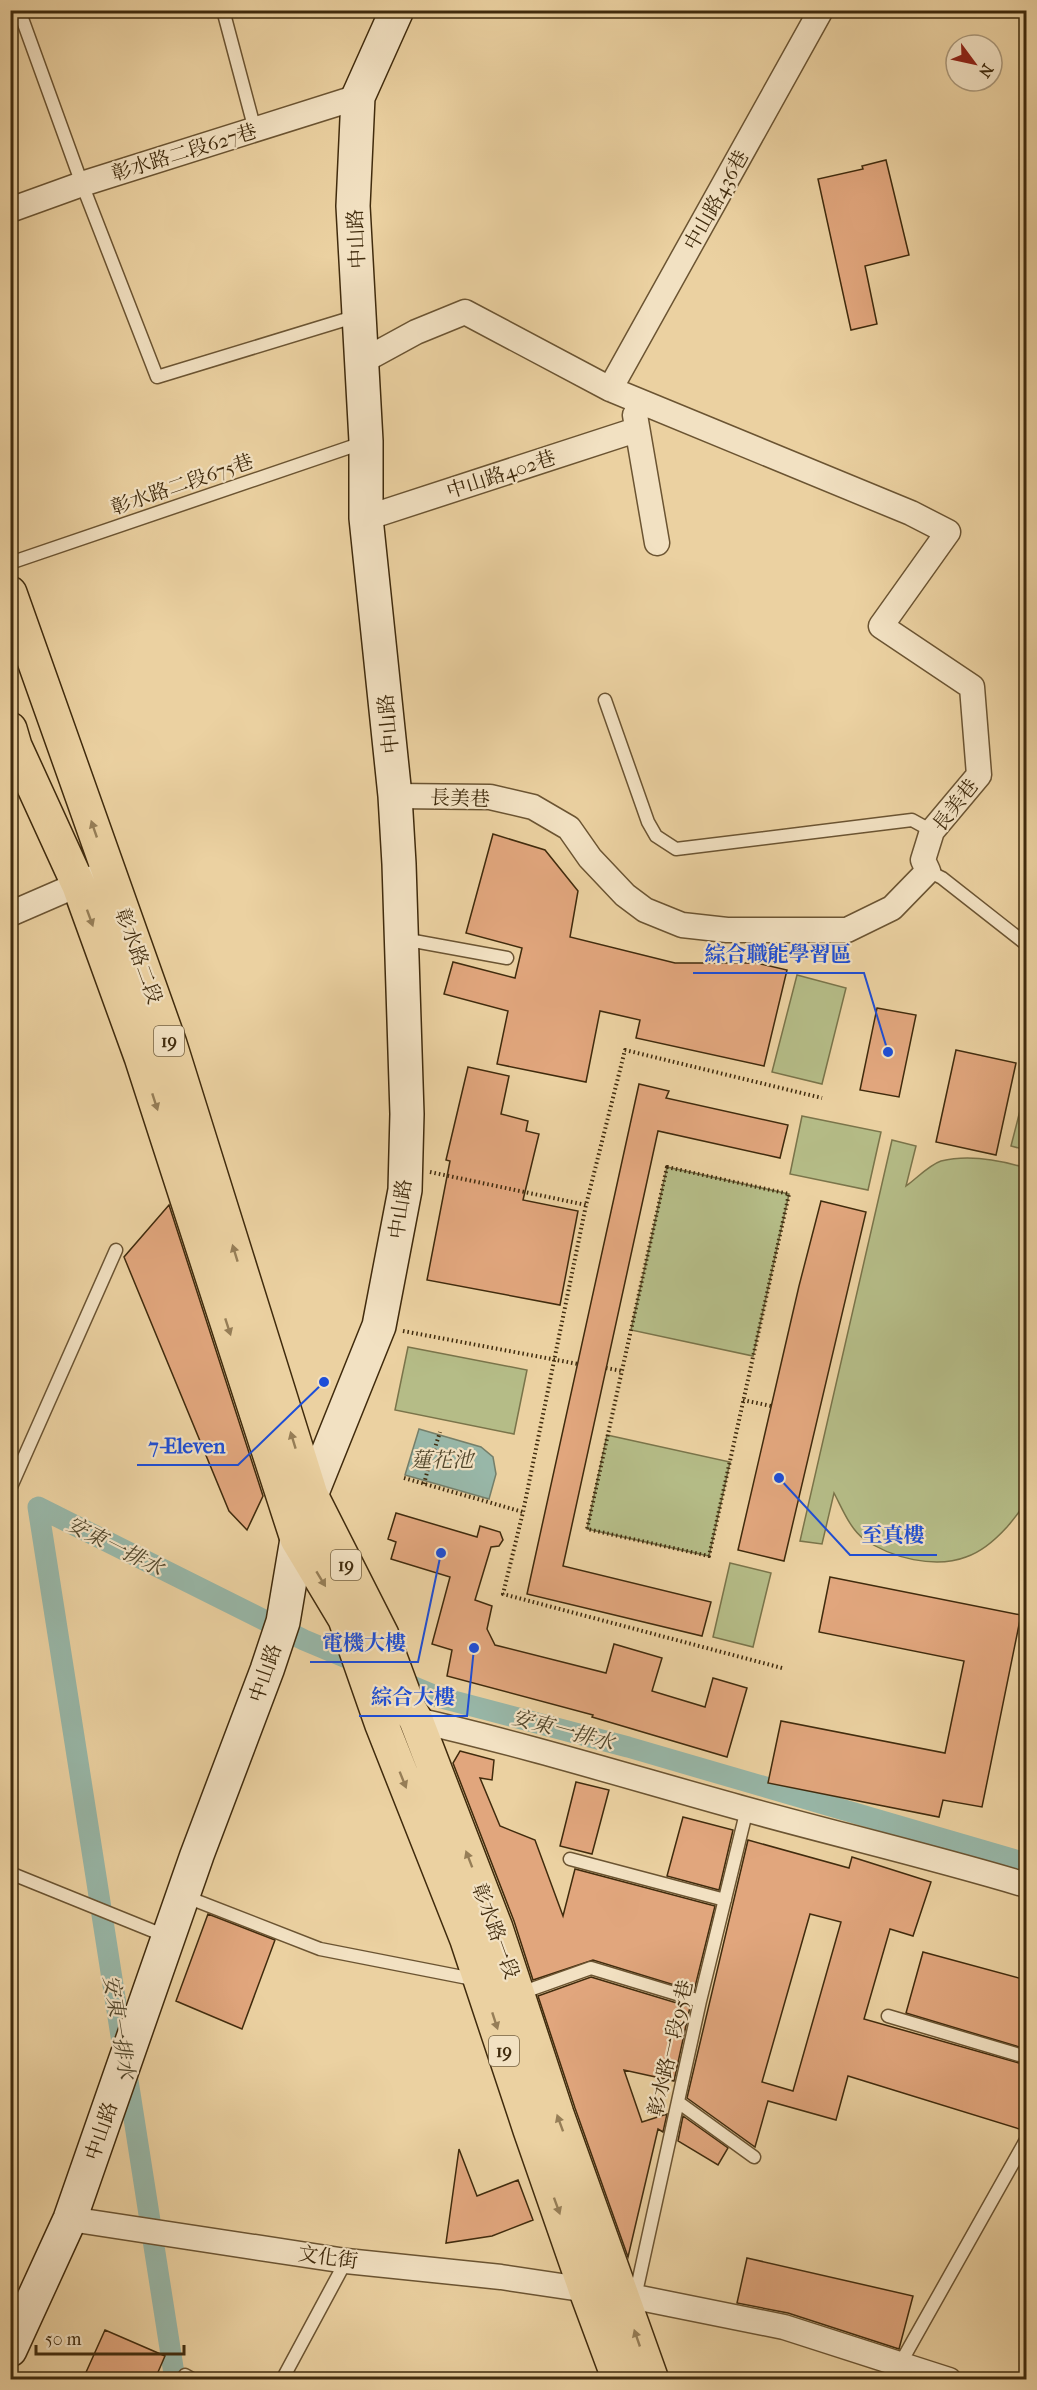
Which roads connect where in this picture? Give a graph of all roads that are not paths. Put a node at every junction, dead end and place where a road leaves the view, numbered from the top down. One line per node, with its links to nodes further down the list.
1 (19, 10): 7 (lane)
2 (223, 10): 6 (lane)
3 (397, 10): 5 (street, 中山路)
4 (821, 10): 11 (street, 中山路436巷)
5 (358, 97): 6 (street, 彰水路二段627巷); 9 (street, 中山路)
6 (255, 130): 7 (street, 彰水路二段627巷)
7 (82, 184): 8 (street, 彰水路二段627巷); 9 (lane)
8 (10, 210)
9 (361, 315): 10 (street, 中山路)
10 (360, 362): 11 (street); 14 (street, 中山路)
11 (610, 389): 12 (street)
12 (633, 399): 13 (street); 22 (street, 長美巷)
13 (636, 430): 15 (street, 中山路402巷); 16 (street)
14 (366, 441): 15 (street, 中山路); 17 (lane, 彰水路二段675巷)
15 (366, 518): 21 (street, 中山路)
16 (657, 543)
17 (10, 563)
18 (10, 593): 23 (main road, 彰水路二段 / 19, one-way to 18)
19 (605, 700): 22 (lane)
20 (10, 729): 25 (main road, 彰水路二段 / 19)
21 (395, 796): 24 (street, 長美巷); 27 (street, 中山路)
22 (932, 831): 24 (street, 長美巷)
23 (108, 870): 25 (street); 30 (main road, 彰水路二段 / 19)
24 (928, 872): 28 (lane)
25 (79, 886): 26 (street); 30 (main road, 彰水路二段 / 19, one-way to 30)
26 (10, 914)
27 (401, 938): 29 (lane); 33 (street, 中山路)
28 (1026, 944)
29 (507, 958)
30 (156, 1051): 33 (main road, 彰水路二段 / 19, one-way to 30); 34 (main road, 彰水路二段 / 19, one-way to 34)
31 (116, 1250): 32 (lane)
32 (11, 1488)
33 (311, 1495): 34 (street, 中山路); 35 (main road, 彰水路一段 / 19)
34 (297, 1539): 40 (street, 中山路); 43 (main road, 彰水路一段 / 19, one-way to 43)
35 (412, 1714): 36 (street); 44 (main road, 彰水路一段 / 19, one-way to 35)
36 (747, 1809): 39 (street); 41 (lane, 彰水路一段95巷)
37 (570, 1859): 41 (lane)
38 (10, 1873): 42 (lane)
39 (1026, 1885)
40 (183, 1896): 42 (street, 中山路); 43 (lane)
41 (725, 1900): 45 (lane, 彰水路一段95巷)
42 (168, 1938): 51 (street, 中山路)
43 (482, 1981): 53 (main road, 彰水路一段 / 19, one-way to 53)
44 (518, 1994): 45 (lane); 54 (main road, 彰水路一段 / 19, one-way to 44)
45 (700, 2001): 48 (lane, 彰水路一段95巷)
46 (888, 2016): 47 (lane)
47 (1026, 2057)
48 (678, 2102): 50 (lane); 54 (lane, 彰水路一段95巷)
49 (1026, 2140): 56 (lane)
50 (754, 2157)
51 (70, 2219): 52 (street, 文化街); 55 (street, 中山路)
52 (346, 2260): 53 (street, 文化街); 59 (lane)
53 (586, 2291): 54 (street, 文化街); 60 (main road, 彰水路一段 / 19)
54 (629, 2297): 56 (street, 文化街); 61 (main road, 彰水路一段 / 19, one-way to 54)
55 (10, 2350)
56 (900, 2364): 62 (street, 文化街)
57 (182, 2379): 58 (lane)
58 (194, 2379)
59 (282, 2379)
60 (620, 2379)
61 (652, 2379)
62 (949, 2379)

